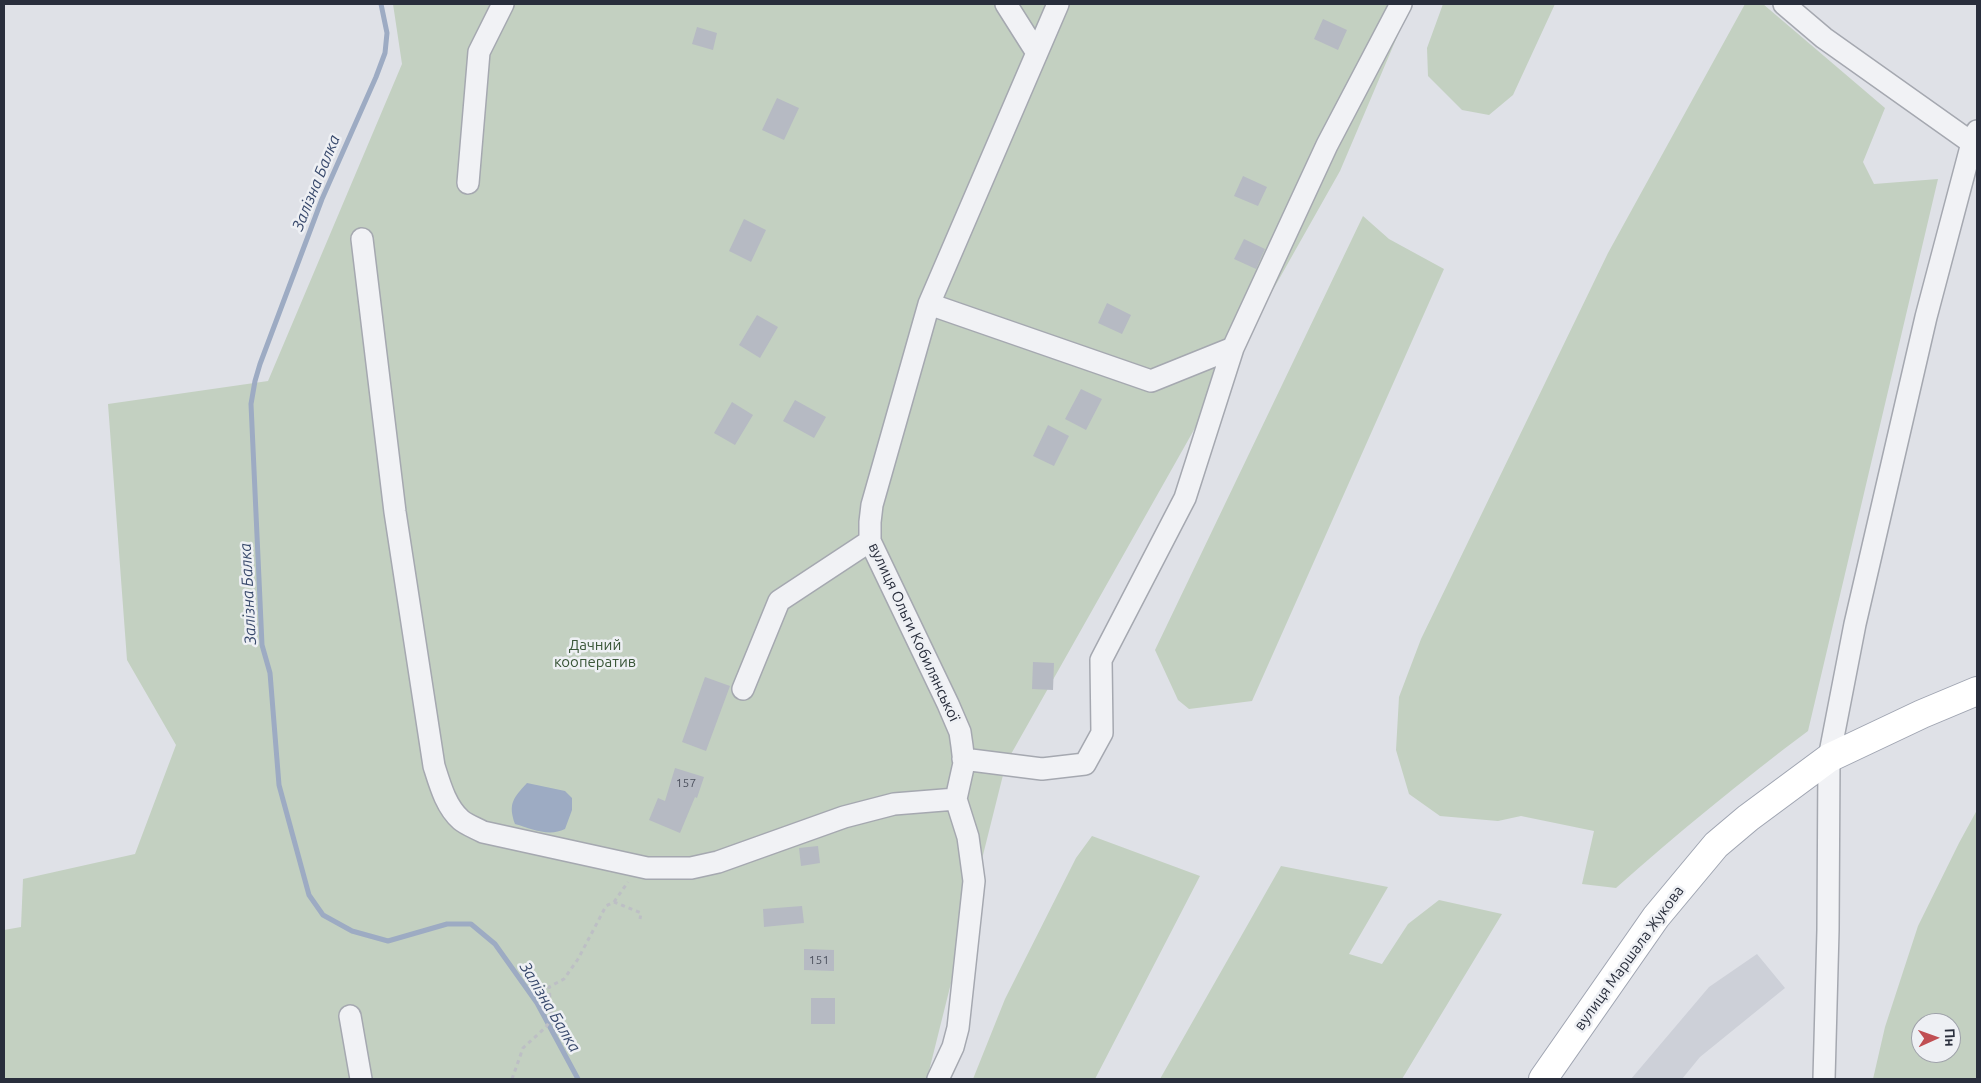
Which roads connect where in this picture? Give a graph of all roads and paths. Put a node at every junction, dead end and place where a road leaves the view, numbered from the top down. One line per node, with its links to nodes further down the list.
1 (503, 4): 8 (street)
2 (1006, 4): 6 (street)
3 (1058, 4): 6 (street, вулиця Ольги Кобилянської)
4 (1402, 4): 11 (street)
5 (1784, 4): 7 (street)
6 (1037, 53): 10 (street, вулиця Ольги Кобилянської)
7 (1974, 137): 15 (street)
8 (468, 183)
9 (362, 239): 17 (street)
10 (929, 304): 11 (street); 12 (street, вулиця Ольги Кобилянської)
11 (1234, 348): 16 (street)
12 (870, 541): 13 (street); 16 (street, вулиця Ольги Кобилянської)
13 (743, 689)
14 (1977, 691): 15 (main road, вулиця Маршала Жукова)
15 (1829, 758): 23 (main road, вулиця Маршала Жукова); 24 (street)
16 (963, 759): 17 (street, вулиця Ольги Кобилянської)
17 (956, 799): 22 (street, вулиця Ольги Кобилянської)
18 (640, 919): 21 (path)
19 (350, 1016): 20 (street)
20 (361, 1079)
21 (512, 1079)
22 (938, 1079)
23 (1543, 1079)
24 (1824, 1079)

